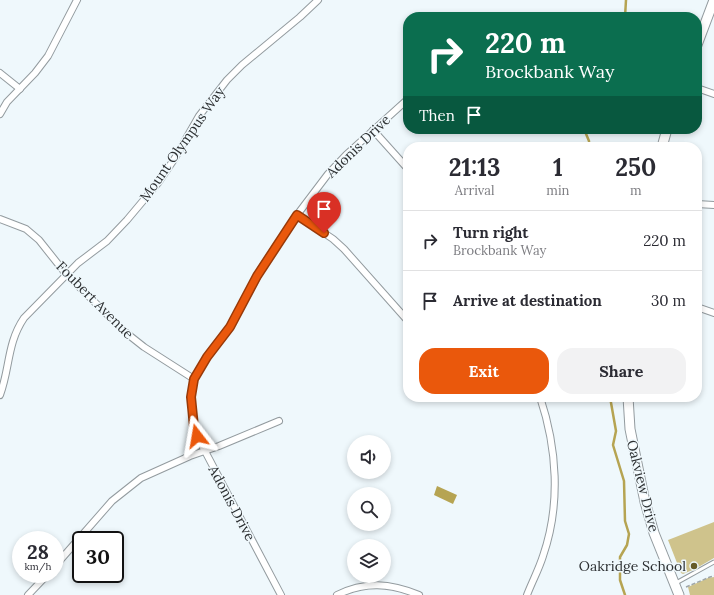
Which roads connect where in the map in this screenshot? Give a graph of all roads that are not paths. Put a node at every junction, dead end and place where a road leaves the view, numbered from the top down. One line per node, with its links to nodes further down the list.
1 (77, 0): 6 (street)
2 (318, 0): 17 (street, Mount Olympus Way)
3 (714, 0): 4 (street)
4 (702, 32)
5 (0, 73): 6 (street)
6 (20, 88): 10 (street)
7 (702, 90): 8 (street)
8 (714, 94)
9 (403, 103): 11 (street, Adonis Drive)
10 (0, 114)
11 (373, 130): 12 (street); 15 (street, Adonis Drive)
12 (403, 163)
13 (702, 204): 14 (street)
14 (714, 205)
15 (297, 215): 20 (street); 21 (street, Adonis Drive)
16 (0, 220): 17 (street, Foubert Avenue)
17 (66, 274): 21 (street, Foubert Avenue); 22 (street, Mount Olympus Way)
18 (702, 309): 19 (street)
19 (714, 313)
20 (403, 315)
21 (194, 379): 26 (street, Adonis Drive)
22 (0, 395)
23 (542, 402): 35 (street)
24 (628, 402): 30 (street, Oakview Drive)
25 (279, 421): 26 (street)
26 (204, 450): 27 (street); 32 (street, Adonis Drive)
27 (64, 556)
28 (714, 562): 30 (lane)
29 (41, 583): 31 (street)
30 (674, 584): 36 (street, Oakview Drive)
31 (32, 594)
32 (281, 595)
33 (336, 595): 34 (street)
34 (419, 595)
35 (527, 595)
36 (679, 595)

